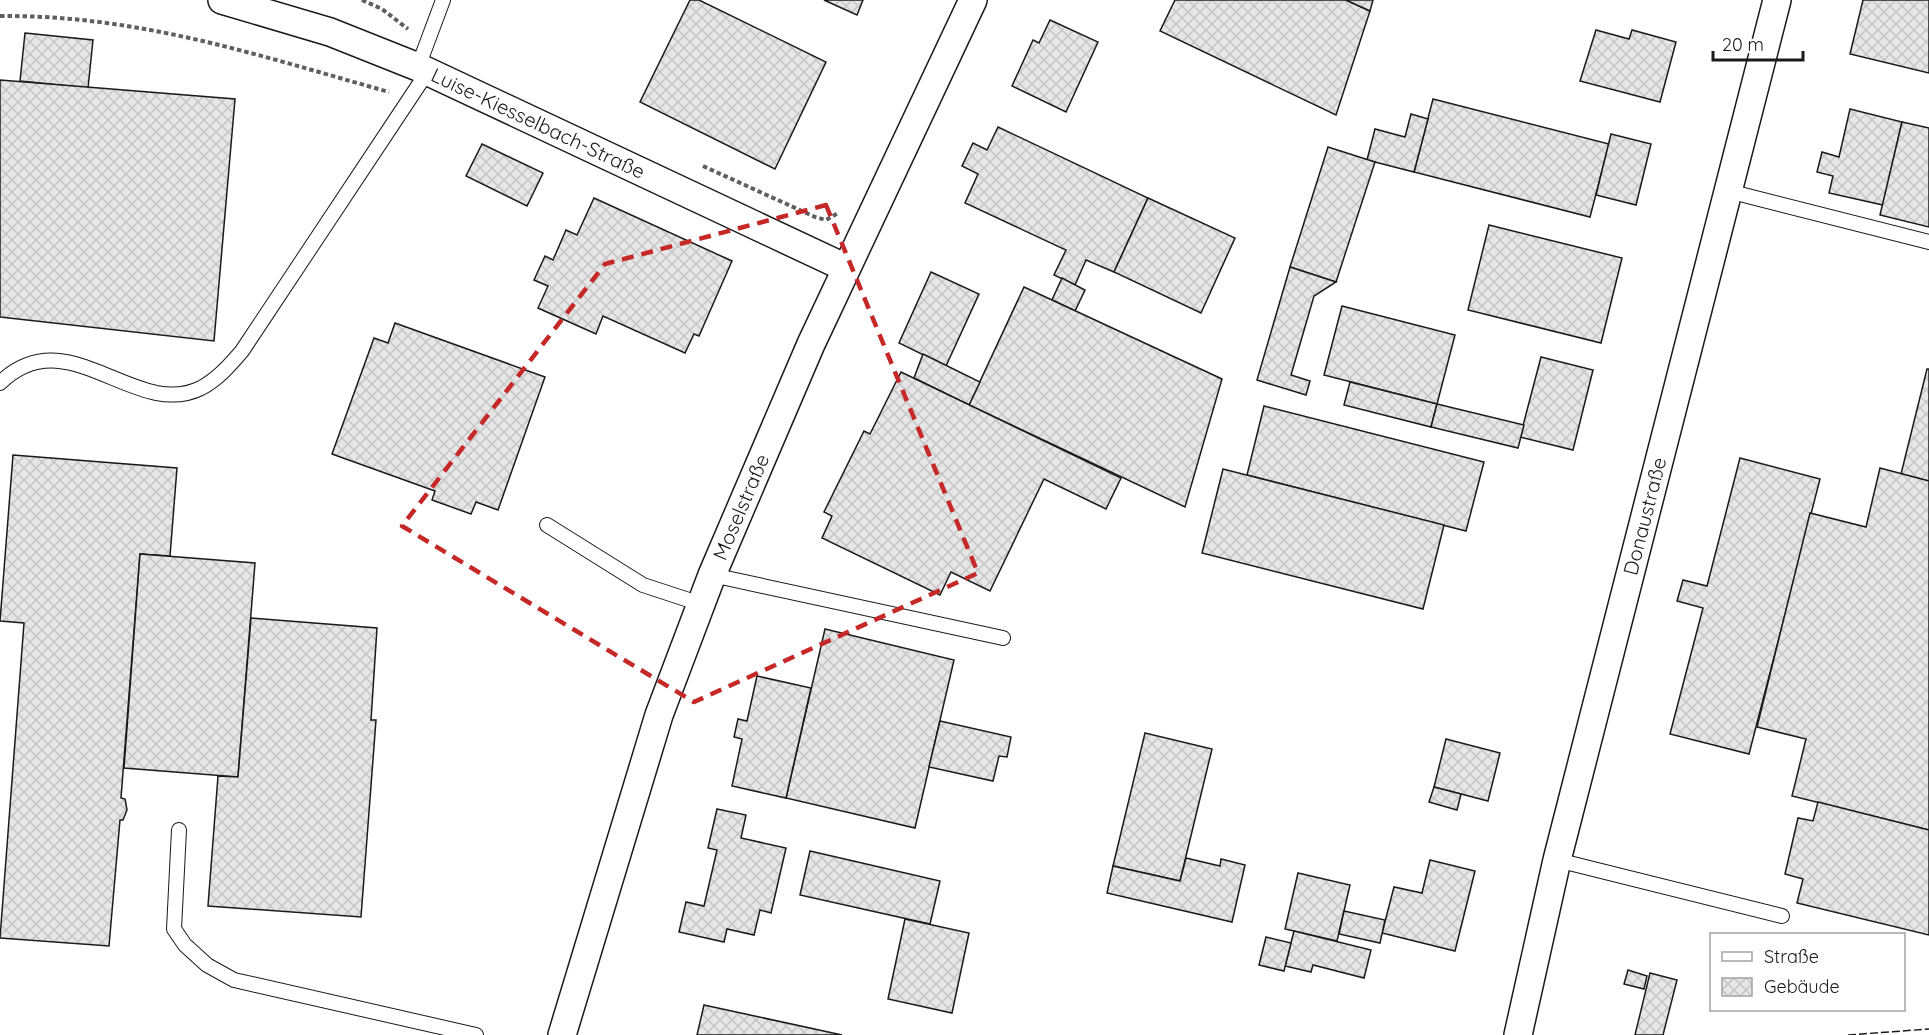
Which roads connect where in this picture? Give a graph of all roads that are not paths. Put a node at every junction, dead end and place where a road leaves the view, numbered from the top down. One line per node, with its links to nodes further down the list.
1 (222, 0): 5 (street, Luise-Kiesselbach-Straße)
2 (443, 0): 5 (lane)
3 (973, 0): 8 (street, Moselstraße)
4 (1777, 0): 6 (street, Donaustraße)
5 (423, 69): 8 (street, Luise-Kiesselbach-Straße); 9 (lane)
6 (1728, 191): 7 (lane); 15 (street, Donaustraße)
7 (1929, 242)
8 (846, 268): 11 (street, Moselstraße)
9 (0, 383)
10 (548, 525): 12 (lane)
11 (712, 575): 12 (street, Moselstraße); 13 (lane)
12 (701, 604): 18 (street, Moselstraße)
13 (1003, 638)
14 (179, 830): 17 (lane)
15 (1557, 860): 16 (lane); 19 (street, Donaustraße)
16 (1782, 916)
17 (476, 1035)
18 (562, 1035)
19 (1518, 1035)

